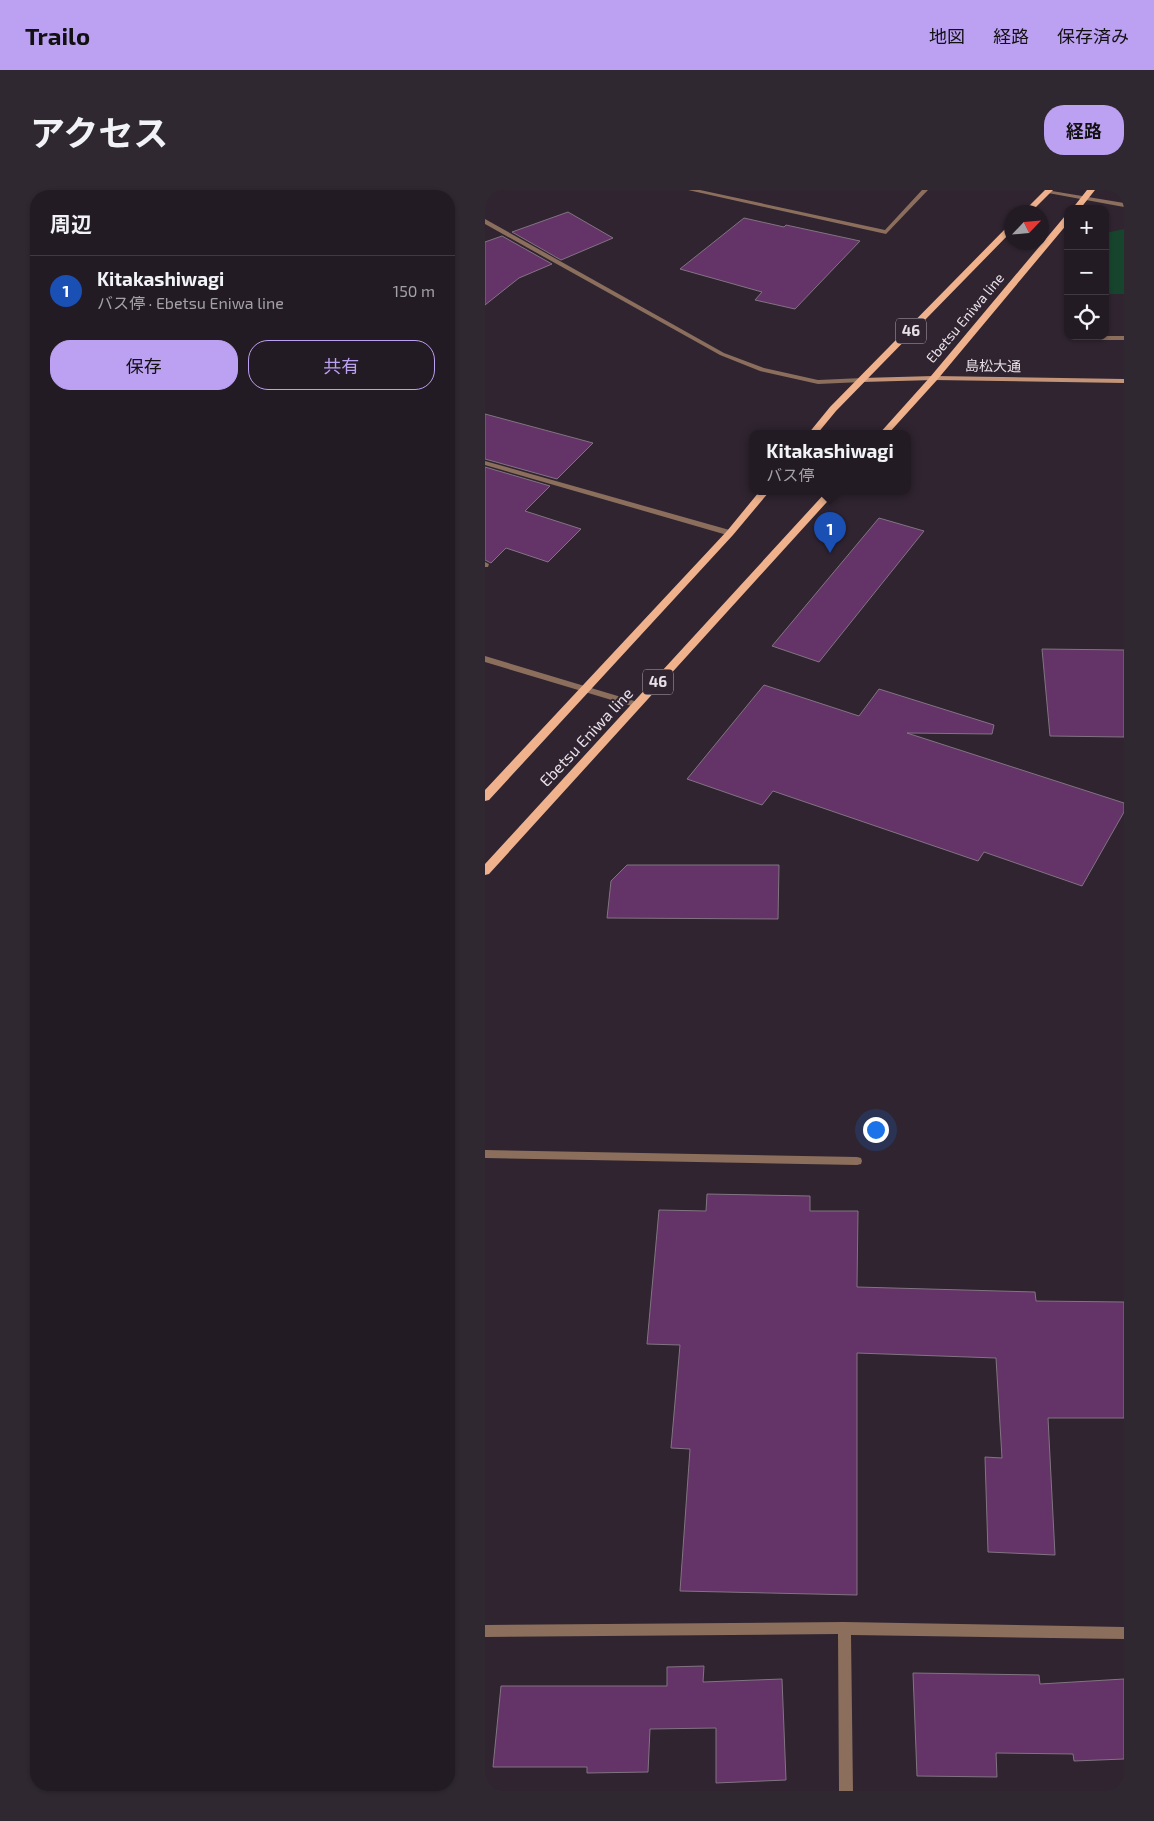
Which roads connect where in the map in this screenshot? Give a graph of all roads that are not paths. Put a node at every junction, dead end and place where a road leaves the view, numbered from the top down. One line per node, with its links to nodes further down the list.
1 (691, 190): 2 (street)
2 (925, 190)
3 (1046, 190): 5 (street); 6 (main road)
4 (1091, 190): 5 (main road)
5 (1084, 199): 7 (main road); 8 (street)
6 (1033, 205)
7 (1079, 205)
8 (1124, 205)
9 (485, 221): 15 (street)
10 (1064, 223): 14 (main road, Ebetsu Eniwa line)
11 (1004, 235): 15 (main road, Ebetsu Eniwa line / 46)
12 (1109, 338): 13 (street)
13 (1124, 338)
14 (934, 378): 15 (street, 島松大通); 16 (street, 島松大通); 18 (main road, Ebetsu Eniwa line)
15 (862, 380): 17 (main road, Ebetsu Eniwa line / 46)
16 (1124, 380)
17 (816, 430)
18 (887, 430)
19 (485, 464): 22 (street)
20 (762, 495): 22 (main road, Ebetsu Eniwa line)
21 (828, 495): 25 (main road, Ebetsu Eniwa line / 46)
22 (730, 533): 24 (main road, Ebetsu Eniwa line)
23 (485, 659): 24 (street)
24 (585, 689): 25 (street); 26 (main road, Ebetsu Eniwa line)
25 (638, 705): 27 (main road, Ebetsu Eniwa line / 46)
26 (485, 797)
27 (485, 871)
28 (485, 1154): 29 (street)
29 (857, 1161)
30 (844, 1628): 31 (street); 32 (street); 33 (street)
31 (485, 1631)
32 (1124, 1632)
33 (846, 1791)

